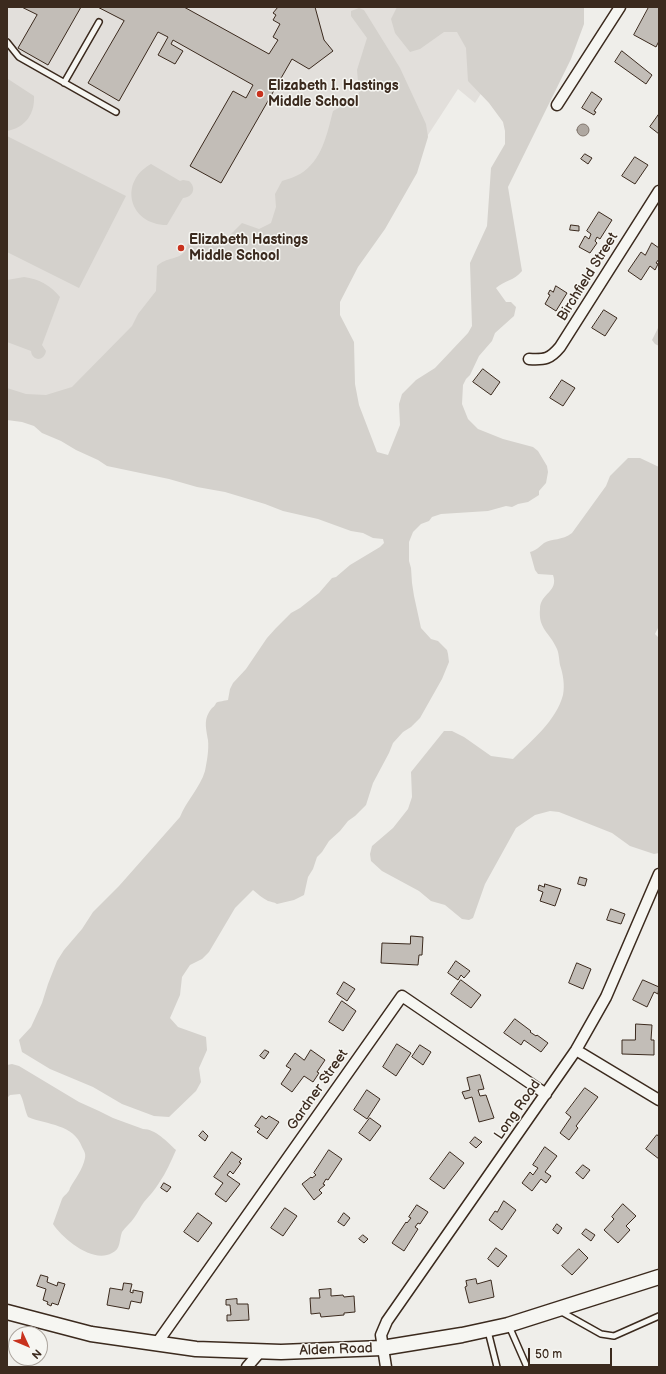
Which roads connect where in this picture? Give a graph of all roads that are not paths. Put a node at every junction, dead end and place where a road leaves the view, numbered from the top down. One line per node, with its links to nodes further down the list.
1 (620, 7): 5 (street)
2 (99, 22): 4 (lane)
3 (7, 42): 4 (lane)
4 (64, 83): 6 (lane)
5 (557, 105)
6 (116, 112)
7 (659, 191): 8 (street, Birchfield Street)
8 (529, 359)
9 (659, 874): 10 (street, Long Road)
10 (576, 1050): 11 (street, Long Road); 12 (street)
11 (546, 1094): 19 (street, Gardner Street); 20 (street, Long Road)
12 (659, 1100)
13 (659, 1277): 14 (main road, Alden Road)
14 (559, 1310): 16 (lane); 17 (main road, Alden Road)
15 (7, 1312): 19 (main road, Alden Road)
16 (659, 1316)
17 (508, 1325): 18 (main road, Alden Road); 25 (lane)
18 (487, 1330): 20 (main road, Alden Road); 24 (lane)
19 (157, 1343): 21 (main road, Alden Road)
20 (382, 1348): 21 (main road, Alden Road); 23 (street, Long Road)
21 (260, 1352): 22 (street)
22 (247, 1367)
23 (386, 1367)
24 (497, 1367)
25 (527, 1367)

